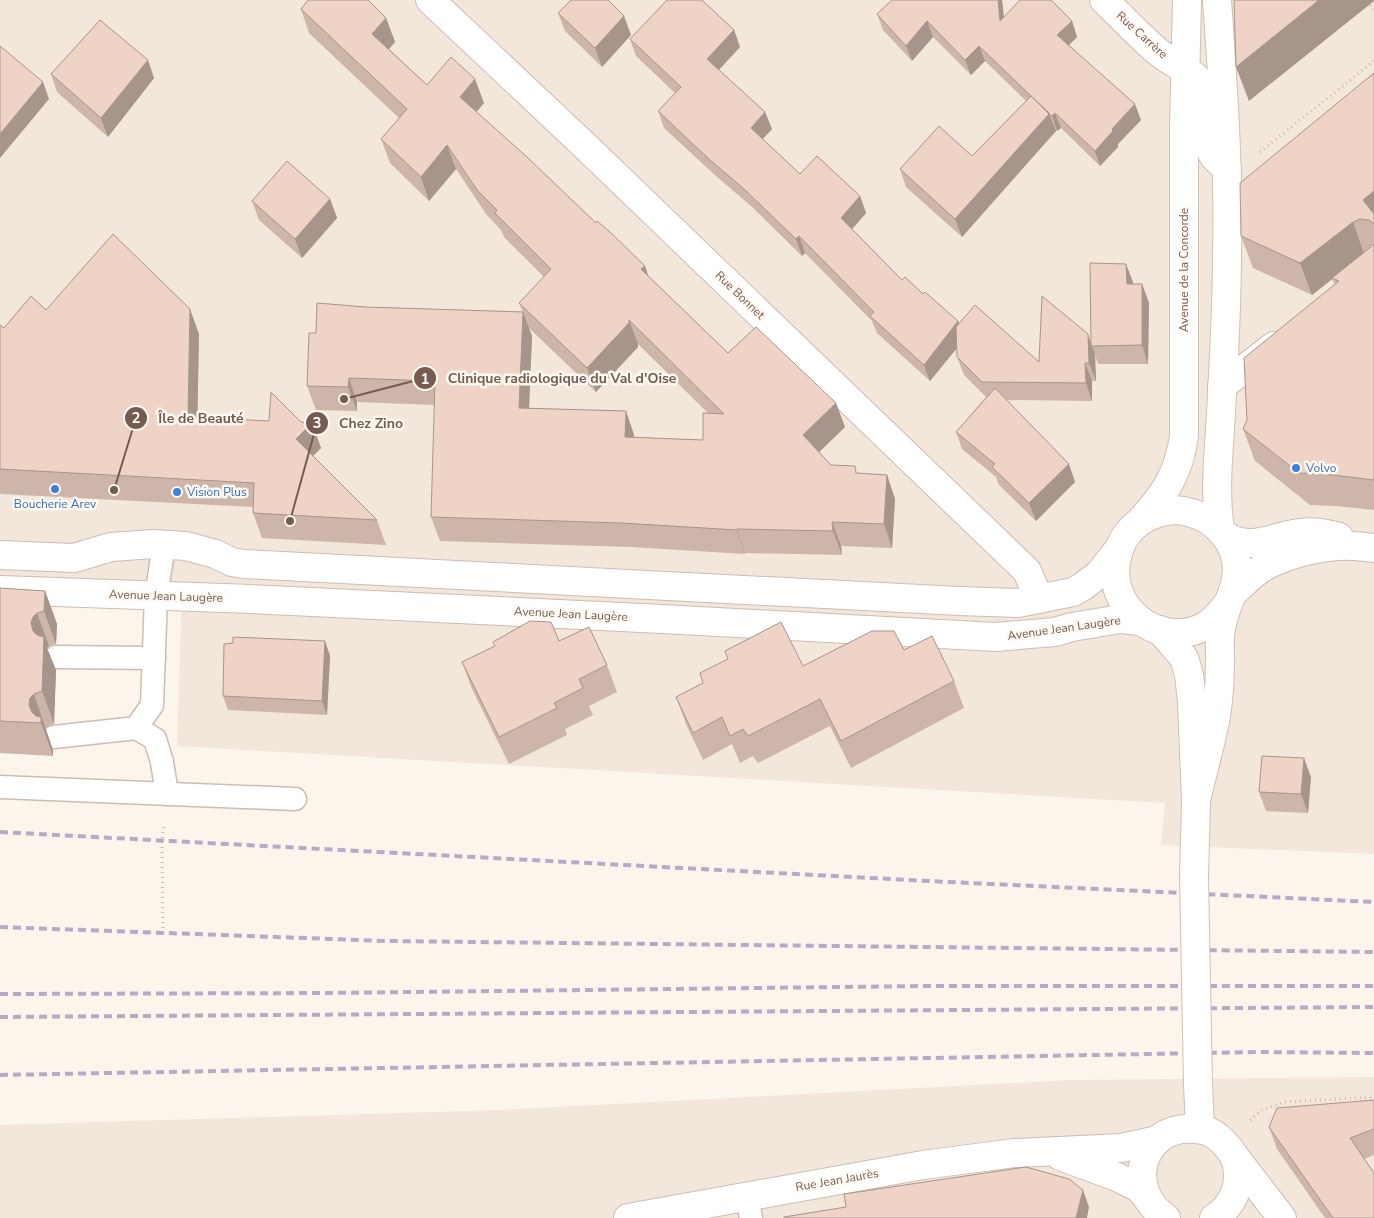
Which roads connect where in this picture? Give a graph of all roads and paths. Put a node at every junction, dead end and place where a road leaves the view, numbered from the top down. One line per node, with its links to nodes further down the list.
1 (430, 0): 21 (street, Rue Bonnet)
2 (1104, 0): 8 (street, Rue Carrère)
3 (1187, 0): 8 (street, Avenue de la Concorde)
4 (1217, 0): 9 (street)
5 (1370, 4): 6 (path)
6 (1374, 10)
7 (1374, 61): 9 (path)
8 (1186, 69): 9 (street, Rue Carrère); 12 (street, Avenue de la Concorde)
9 (1227, 169): 11 (street)
10 (1291, 332): 11 (street)
11 (1222, 386): 13 (street)
12 (1135, 526): 13 (street); 16 (street)
13 (1223, 533): 15 (street); 20 (street)
14 (164, 545): 17 (street); 19 (lane); 21 (street)
15 (1374, 547): 20 (street)
16 (1118, 550): 21 (street); 22 (street)
17 (0, 554)
18 (0, 590): 19 (street, Avenue Jean Laugère)
19 (156, 596): 22 (street, Avenue Jean Laugère); 24 (lane)
20 (1231, 598): 22 (street); 30 (street)
21 (1039, 599)
22 (1150, 626): 30 (street)
23 (56, 657): 24 (lane)
24 (154, 658): 25 (lane)
25 (136, 728): 26 (lane); 28 (lane)
26 (54, 737)
27 (0, 787): 28 (lane)
28 (167, 794): 29 (lane); 31 (path)
29 (295, 799)
30 (1196, 801): 33 (street, bridge)
31 (163, 933)
32 (1374, 1097): 35 (path)
33 (1200, 1129): 34 (street, Rue Jean Jaurès); 35 (street)
34 (1158, 1140): 36 (street, Rue Jean Jaurès); 38 (street)
35 (1229, 1148): 39 (street); 42 (street)
36 (1046, 1153): 37 (street, Rue Jean Jaurès); 38 (street, Rue Jean Jaurès)
37 (749, 1207): 40 (street, Rue Jean Jaurès)
38 (1159, 1212)
39 (1221, 1212): 41 (street)
40 (628, 1218)
41 (1274, 1218)
42 (1282, 1218)

